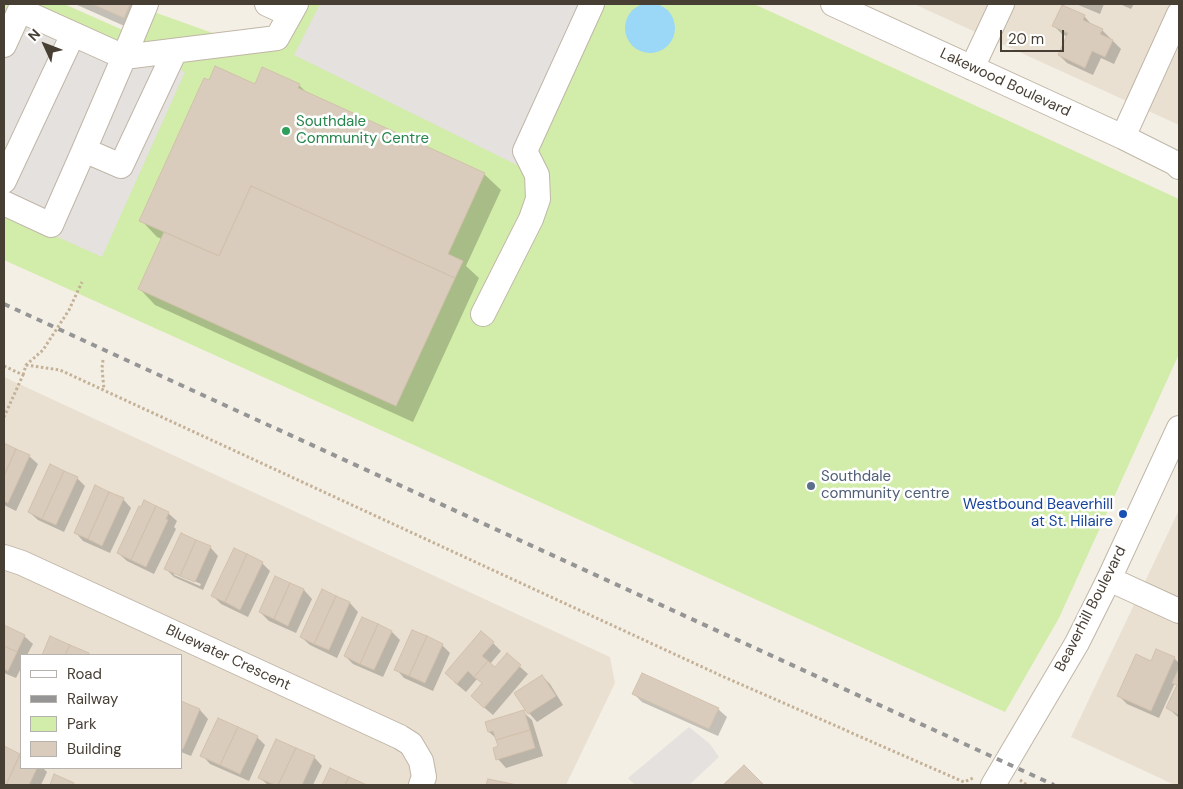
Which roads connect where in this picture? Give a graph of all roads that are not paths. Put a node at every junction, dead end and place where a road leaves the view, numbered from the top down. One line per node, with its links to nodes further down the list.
1 (146, 4): 11 (street)
2 (266, 4): 6 (street)
3 (592, 4): 18 (street)
4 (833, 4): 12 (street, Lakewood Boulevard)
5 (1002, 4): 12 (street)
6 (293, 9): 10 (street)
7 (1179, 14): 13 (street)
8 (73, 34): 9 (street); 11 (street); 16 (street)
9 (4, 45)
10 (175, 51): 11 (street); 14 (street)
11 (124, 57): 14 (street)
12 (972, 68): 13 (street, Lakewood Boulevard)
13 (1122, 137): 15 (street, Lakewood Boulevard)
14 (84, 150): 17 (street)
15 (1178, 164)
16 (4, 181)
17 (4, 203)
18 (484, 314)
19 (1179, 428): 20 (street, Beaverhill Boulevard)
20 (1173, 457): 22 (street, Beaverhill Boulevard)
21 (4, 557): 25 (street, Bluewater Crescent)
22 (1109, 579): 23 (street); 24 (street, Beaverhill Boulevard)
23 (1179, 611)
24 (997, 779)
25 (421, 785)

